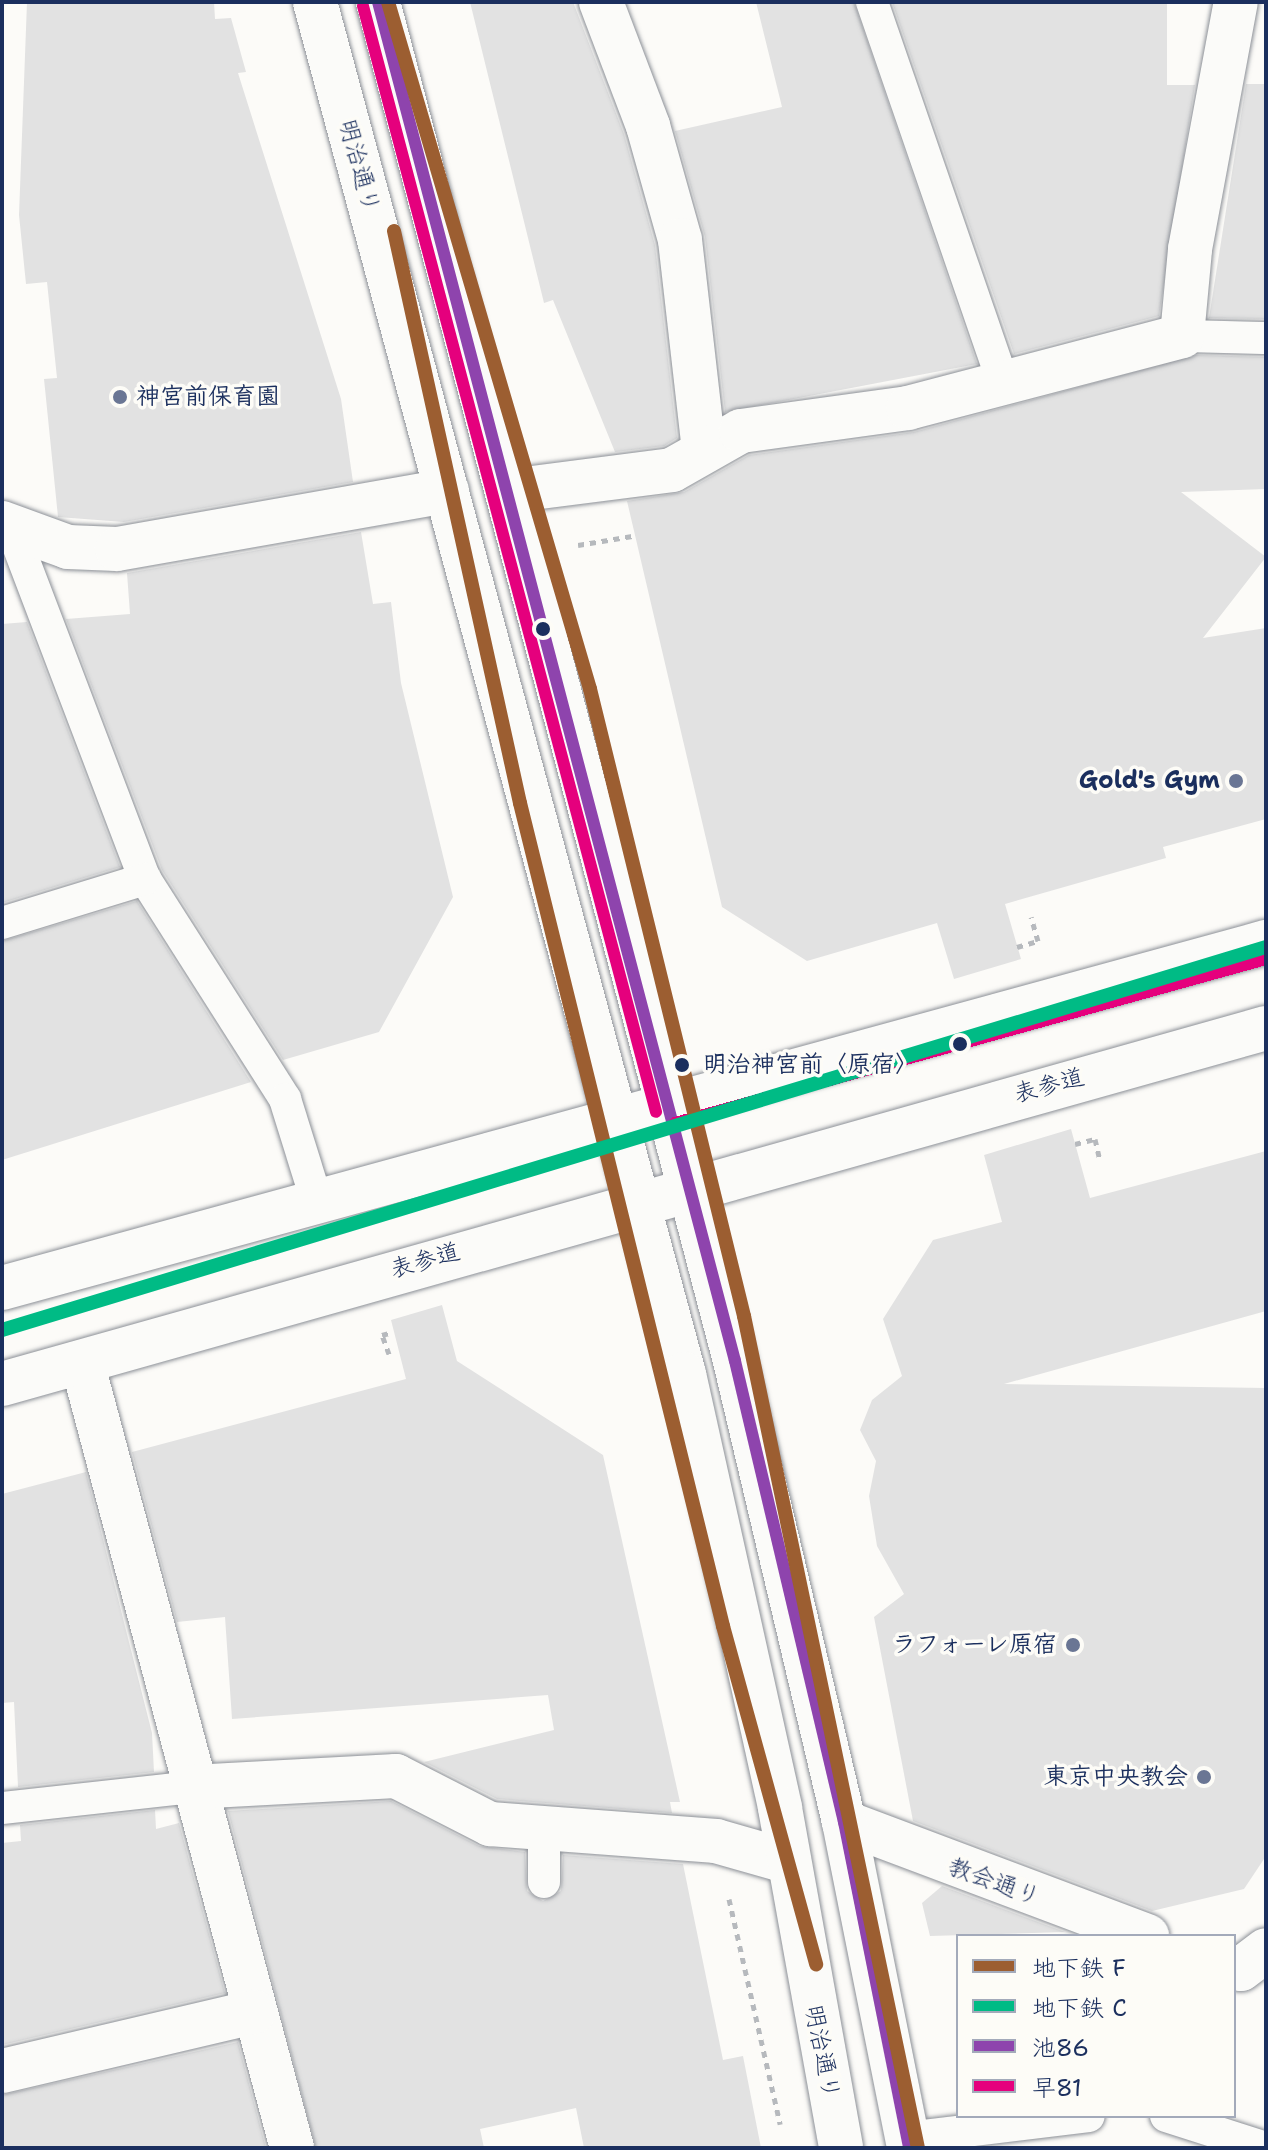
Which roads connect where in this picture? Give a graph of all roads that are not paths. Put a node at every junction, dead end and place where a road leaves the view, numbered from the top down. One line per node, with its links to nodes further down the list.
1 (315, 2): 10 (main road, 明治通り)
2 (378, 2): 11 (main road)
3 (601, 2): 9 (main road)
4 (872, 2): 8 (lane)
5 (1236, 2): 6 (main road)
6 (1182, 336): 7 (lane); 8 (main road)
7 (1266, 338)
8 (1004, 385): 9 (main road)
9 (704, 451): 11 (main road)
10 (447, 491): 12 (main road); 18 (main road, 明治通り)
11 (509, 491): 17 (main road)
12 (6, 525): 13 (lane)
13 (145, 879): 14 (lane); 21 (lane)
14 (2, 923)
15 (1266, 942): 17 (main road)
16 (1266, 1028): 19 (main road, 表参道)
17 (671, 1108): 18 (main road); 19 (main road)
18 (617, 1123): 20 (main road, 明治通り); 21 (main road)
19 (691, 1186): 20 (main road, 表参道); 27 (main road)
20 (638, 1201): 23 (main road, 表参道); 29 (main road, 明治通り)
21 (317, 1202): 22 (main road)
22 (2, 1288)
23 (82, 1362): 24 (main road, 表参道); 25 (main road)
24 (2, 1384)
25 (192, 1787): 26 (lane); 28 (main road); 34 (main road)
26 (2, 1808)
27 (844, 1822): 31 (main road, 教会通り); 38 (main road)
28 (544, 1826): 29 (main road); 30 (lane)
29 (789, 1862): 40 (main road, 明治通り)
30 (544, 1882)
31 (1142, 1934)
32 (1266, 1950): 33 (main road)
33 (1236, 1968)
34 (254, 2012): 35 (main road); 39 (main road)
35 (2, 2071)
36 (1076, 2118): 38 (lane)
37 (1172, 2118): 41 (lane)
38 (908, 2143)
39 (292, 2148)
40 (841, 2148)
41 (1266, 2148)

